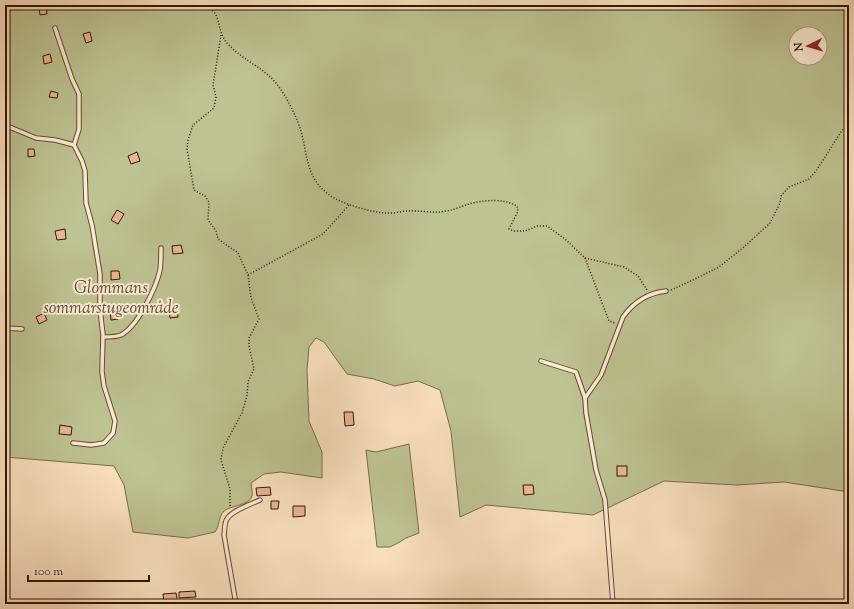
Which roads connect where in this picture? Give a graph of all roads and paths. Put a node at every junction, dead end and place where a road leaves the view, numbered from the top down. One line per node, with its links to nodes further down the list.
1 (205, 5): 6 (path)
2 (836, 5): 4 (path)
3 (848, 5): 4 (path)
4 (849, 8)
5 (55, 28): 9 (lane)
6 (221, 35): 10 (path); 13 (path)
7 (849, 124): 14 (path)
8 (5, 126): 9 (lane)
9 (74, 145): 19 (lane)
10 (350, 204): 12 (path); 13 (path)
11 (161, 248): 19 (lane)
12 (585, 258): 15 (path); 16 (path)
13 (248, 275): 24 (path)
14 (666, 291): 15 (lane)
15 (650, 295): 16 (lane)
16 (619, 323): 21 (lane)
17 (5, 328): 18 (lane)
18 (22, 329)
19 (103, 337): 22 (lane)
20 (541, 361): 21 (lane)
21 (586, 398): 26 (lane)
22 (73, 443)
23 (260, 500): 24 (lane)
24 (230, 515): 25 (lane)
25 (236, 604)
26 (613, 604)

